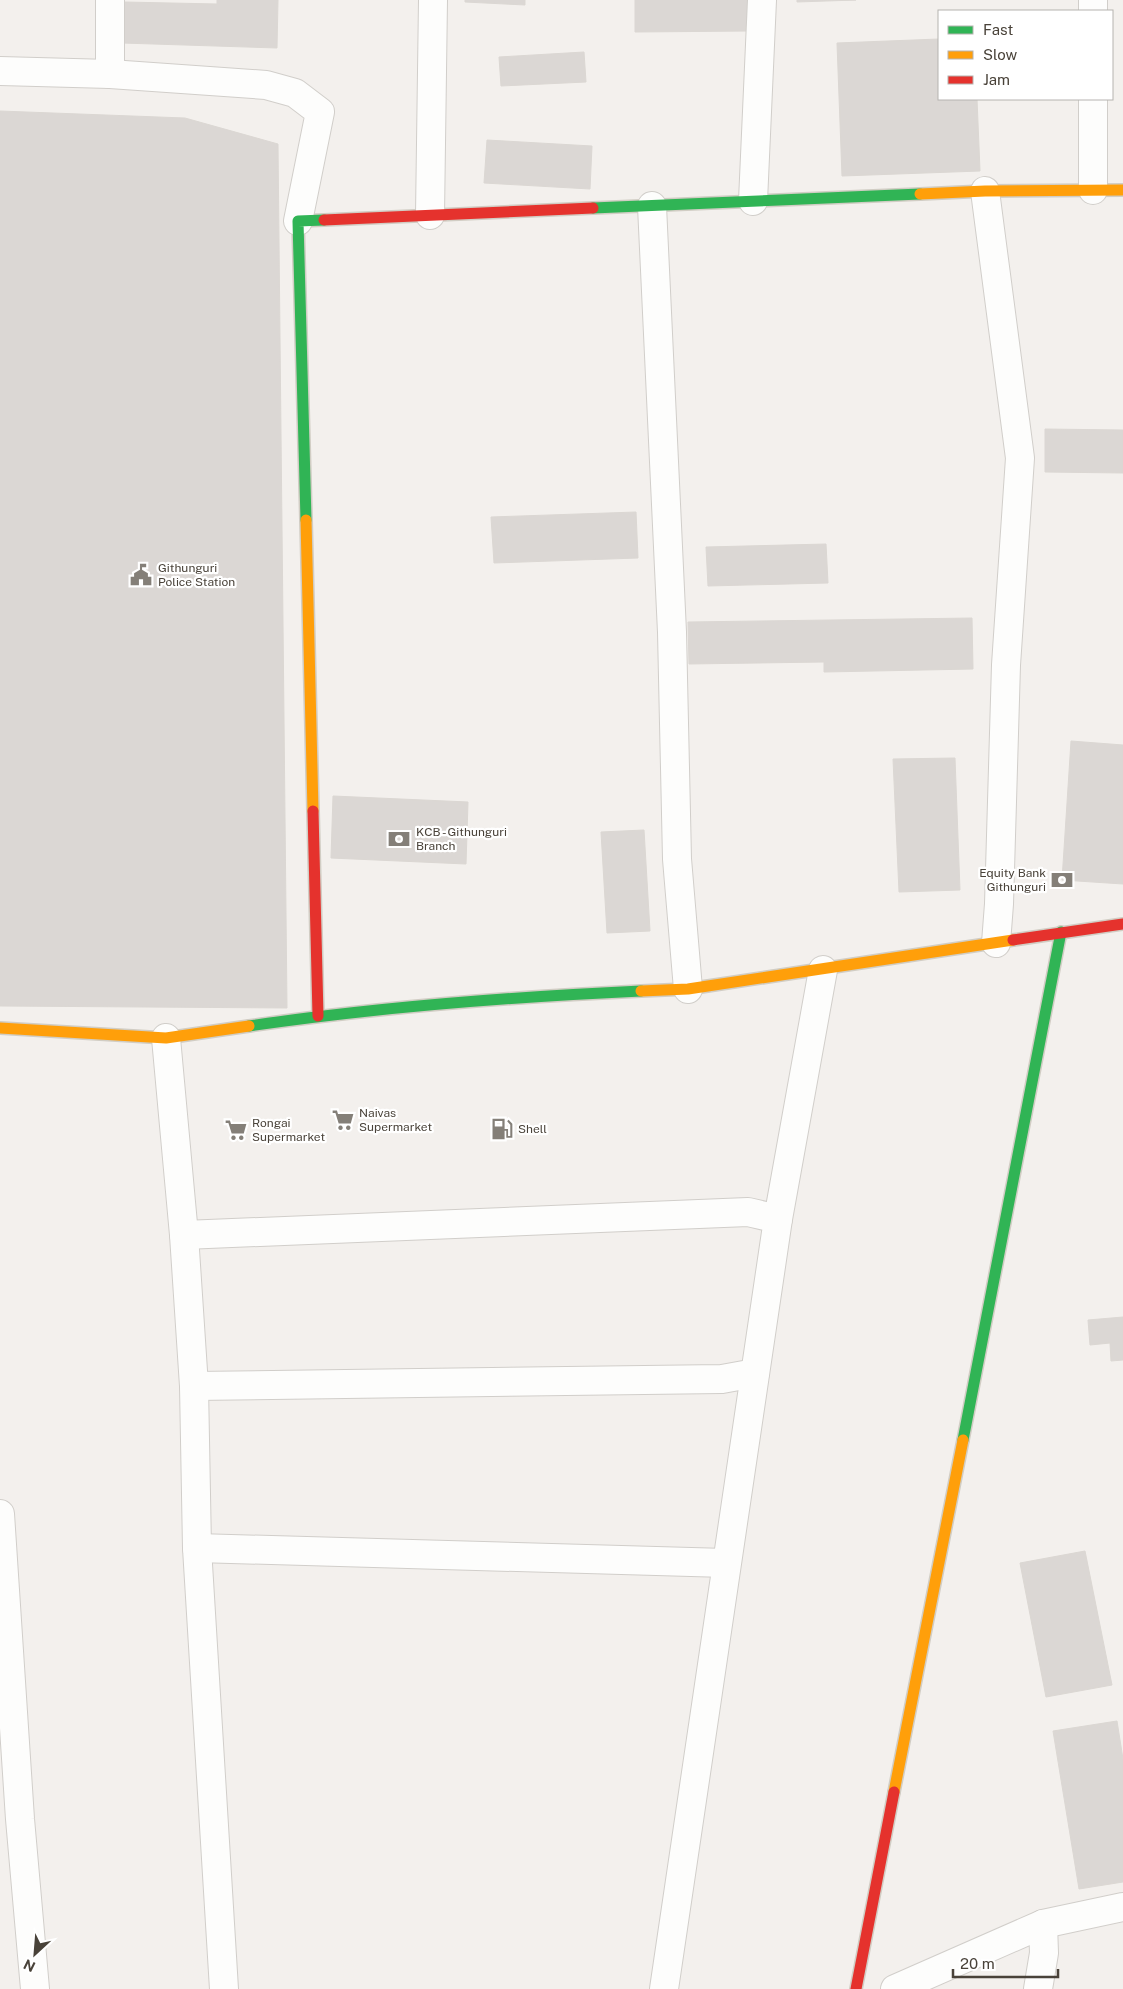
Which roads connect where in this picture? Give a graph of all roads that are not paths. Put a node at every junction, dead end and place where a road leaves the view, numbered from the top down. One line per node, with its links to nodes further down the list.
1 (110, 0): 5 (street)
2 (433, 0): 12 (street)
3 (762, 0): 10 (street)
4 (0, 71): 5 (street)
5 (110, 74): 13 (street)
6 (1093, 100): 7 (street)
7 (1093, 190): 8 (street); 9 (street)
8 (1123, 190)
9 (984, 191): 10 (street); 16 (street)
10 (753, 201): 11 (street)
11 (652, 206): 12 (street); 18 (street)
12 (430, 215): 13 (street)
13 (298, 221): 19 (street)
14 (1123, 924): 15 (street)
15 (1061, 932): 16 (street); 35 (street)
16 (996, 943): 17 (street)
17 (823, 970): 18 (street); 22 (street)
18 (688, 989): 19 (street)
19 (318, 1016): 21 (street)
20 (0, 1028): 21 (street)
21 (166, 1038): 23 (street)
22 (778, 1219): 23 (street); 24 (street)
23 (184, 1235): 25 (street)
24 (755, 1373): 25 (street); 28 (street)
25 (194, 1386): 27 (street)
26 (0, 1514): 29 (street)
27 (197, 1548): 28 (street); 33 (street)
28 (726, 1563): 34 (street)
29 (10, 1820): 32 (street)
30 (1123, 1907): 31 (street)
31 (1043, 1924): 36 (street); 37 (street)
32 (35, 1989)
33 (224, 1989)
34 (664, 1989)
35 (856, 1989)
36 (895, 1989)
37 (1038, 1989)

